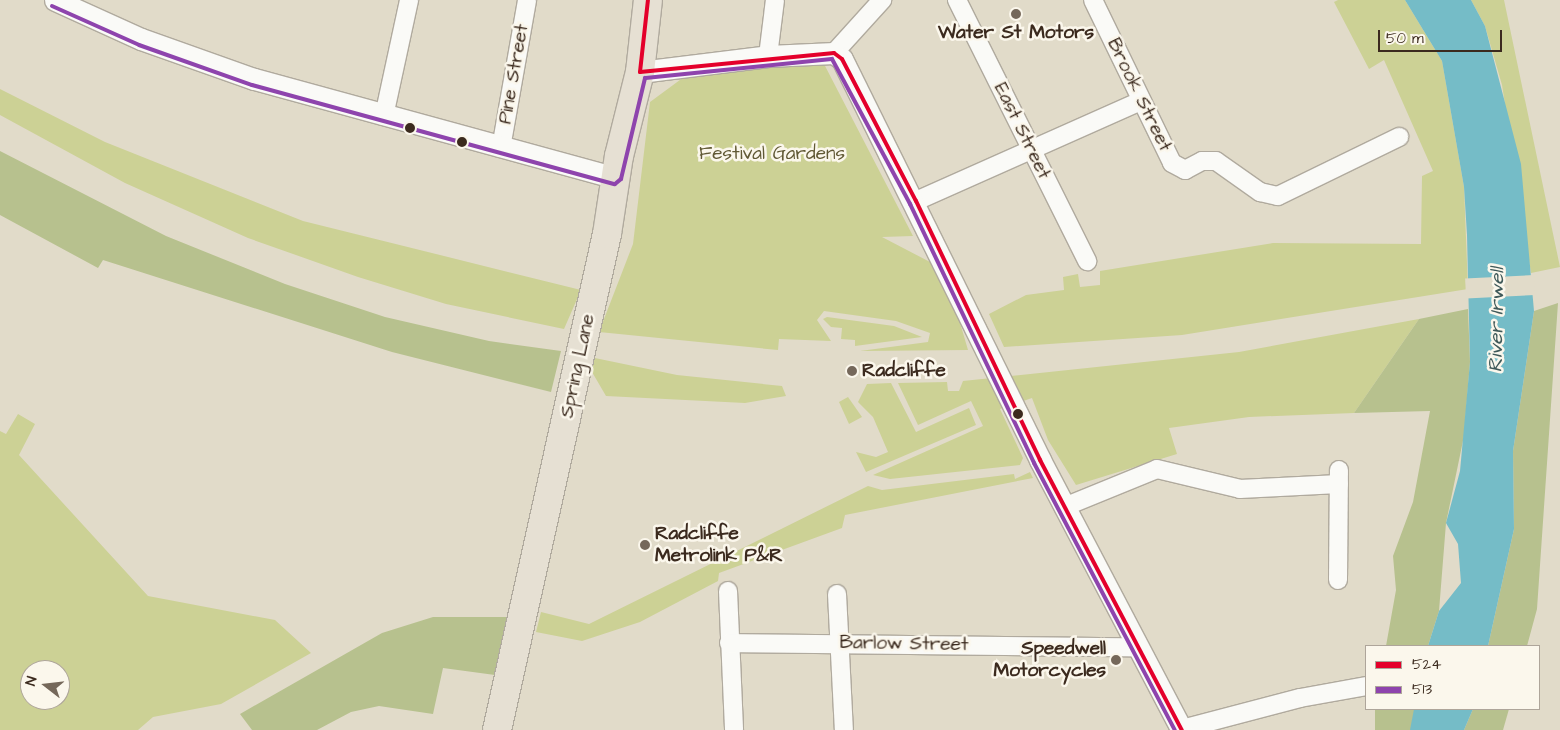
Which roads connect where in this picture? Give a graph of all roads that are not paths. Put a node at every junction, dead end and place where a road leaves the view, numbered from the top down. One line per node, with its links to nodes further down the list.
1 (55, 0): 13 (street)
2 (409, 0): 13 (street)
3 (527, 0): 15 (street, Pine Street)
4 (648, 0): 11 (main road, Spring Lane)
5 (775, 0): 10 (street)
6 (882, 0): 9 (street)
7 (957, 0): 16 (street, East Street)
8 (1093, 0): 12 (street, Brook Street)
9 (834, 53): 10 (street); 18 (street)
10 (768, 56): 11 (street)
11 (640, 72): 17 (main road, Spring Lane)
12 (1141, 101): 14 (street, Brook Street); 16 (street)
13 (384, 116): 15 (street)
14 (1399, 137)
15 (501, 148): 17 (street)
16 (1031, 149): 18 (street); 19 (street, East Street)
17 (615, 178): 28 (main road, Spring Lane)
18 (916, 201): 20 (street)
19 (1087, 261)
20 (1064, 507): 21 (street); 26 (street)
21 (1338, 580)
22 (728, 591): 24 (street)
23 (837, 594): 25 (street)
24 (729, 643): 25 (street, Barlow Street); 29 (street)
25 (841, 643): 26 (street, Barlow Street); 30 (street)
26 (1138, 647): 31 (street)
27 (1359, 683): 31 (street)
28 (497, 730)
29 (734, 730)
30 (844, 730)
31 (1182, 730)

